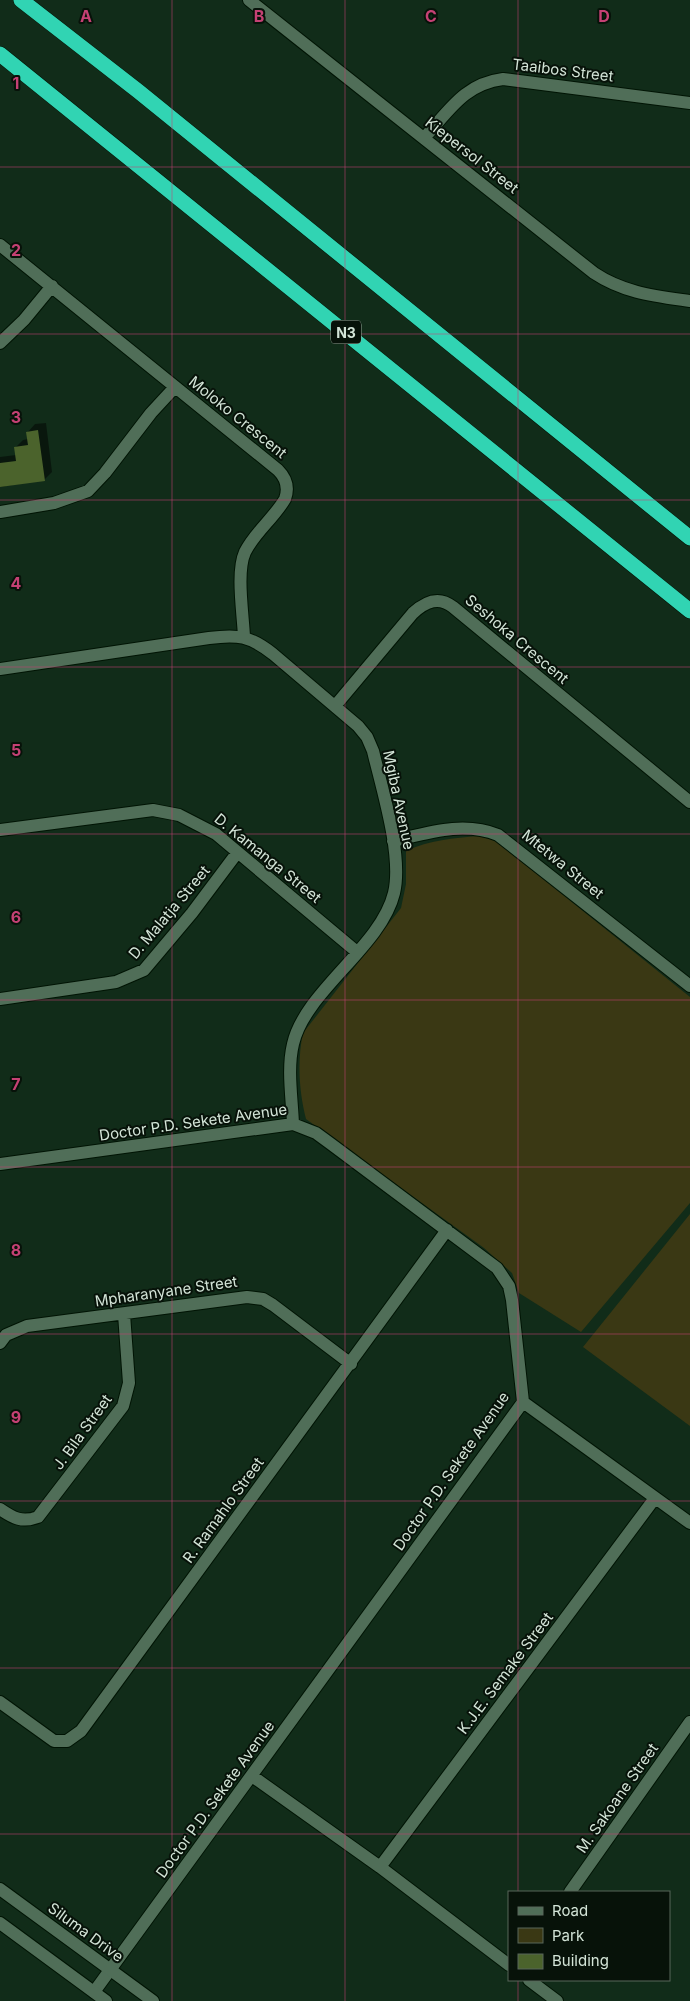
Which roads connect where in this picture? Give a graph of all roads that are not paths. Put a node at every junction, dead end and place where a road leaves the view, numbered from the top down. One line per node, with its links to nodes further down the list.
1 (21, 0): 12 (highway)
2 (249, 0): 5 (street, Kiepersol Street)
3 (0, 54): 13 (highway, N3)
4 (690, 103): 5 (street, Taaibos Street)
5 (424, 138): 8 (street, Kiepersol Street)
6 (0, 245): 7 (street, Moloko Crescent)
7 (52, 286): 9 (street); 10 (street, Moloko Crescent)
8 (690, 301)
9 (0, 343)
10 (175, 387): 11 (street, Moloko Crescent); 14 (street, Moloko Crescent)
11 (0, 512)
12 (690, 538)
13 (690, 611)
14 (244, 636): 15 (street); 16 (street, Mgiba Avenue)
15 (0, 669)
16 (335, 706): 17 (street, Seshoka Crescent); 19 (street, Mgiba Avenue)
17 (690, 802)
18 (0, 830): 20 (street, D. Kamanga Street)
19 (393, 841): 21 (street, Mgiba Avenue); 22 (street, Mtetwa Street)
20 (237, 854): 21 (street, D. Kamanga Street); 23 (street, D. Malatja Street)
21 (357, 952): 24 (street, Mgiba Avenue)
22 (690, 986)
23 (0, 999)
24 (293, 1124): 25 (street, Doctor P.D. Sekete Avenue); 26 (street, Doctor P.D. Sekete Avenue)
25 (0, 1164)
26 (448, 1230): 29 (street, R. Ramahlo Street); 30 (street, Doctor P.D. Sekete Avenue)
27 (124, 1314): 28 (street, Mpharanyane Street); 29 (street, Mpharanyane Street); 32 (street, J. Bila Street)
28 (0, 1343)
29 (351, 1364): 34 (street, R. Ramahlo Street)
30 (523, 1402): 31 (street); 36 (street, Doctor P.D. Sekete Avenue)
31 (655, 1498): 33 (street); 37 (street, K.J.E. Semake Street)
32 (0, 1509)
33 (690, 1523)
34 (0, 1702)
35 (690, 1722): 39 (street, M. Sakoane Street)
36 (252, 1776): 37 (street); 42 (street, Doctor P.D. Sekete Avenue)
37 (380, 1867): 41 (street)
38 (0, 1888): 42 (street, Siluma Drive)
39 (571, 1891)
40 (0, 1923): 44 (street)
41 (508, 1964)
42 (111, 1970): 44 (street, Doctor P.D. Sekete Avenue); 46 (street, Siluma Drive)
43 (530, 1981): 47 (street)
44 (94, 1992): 45 (street)
45 (106, 2001)
46 (153, 2001)
47 (557, 2001)

